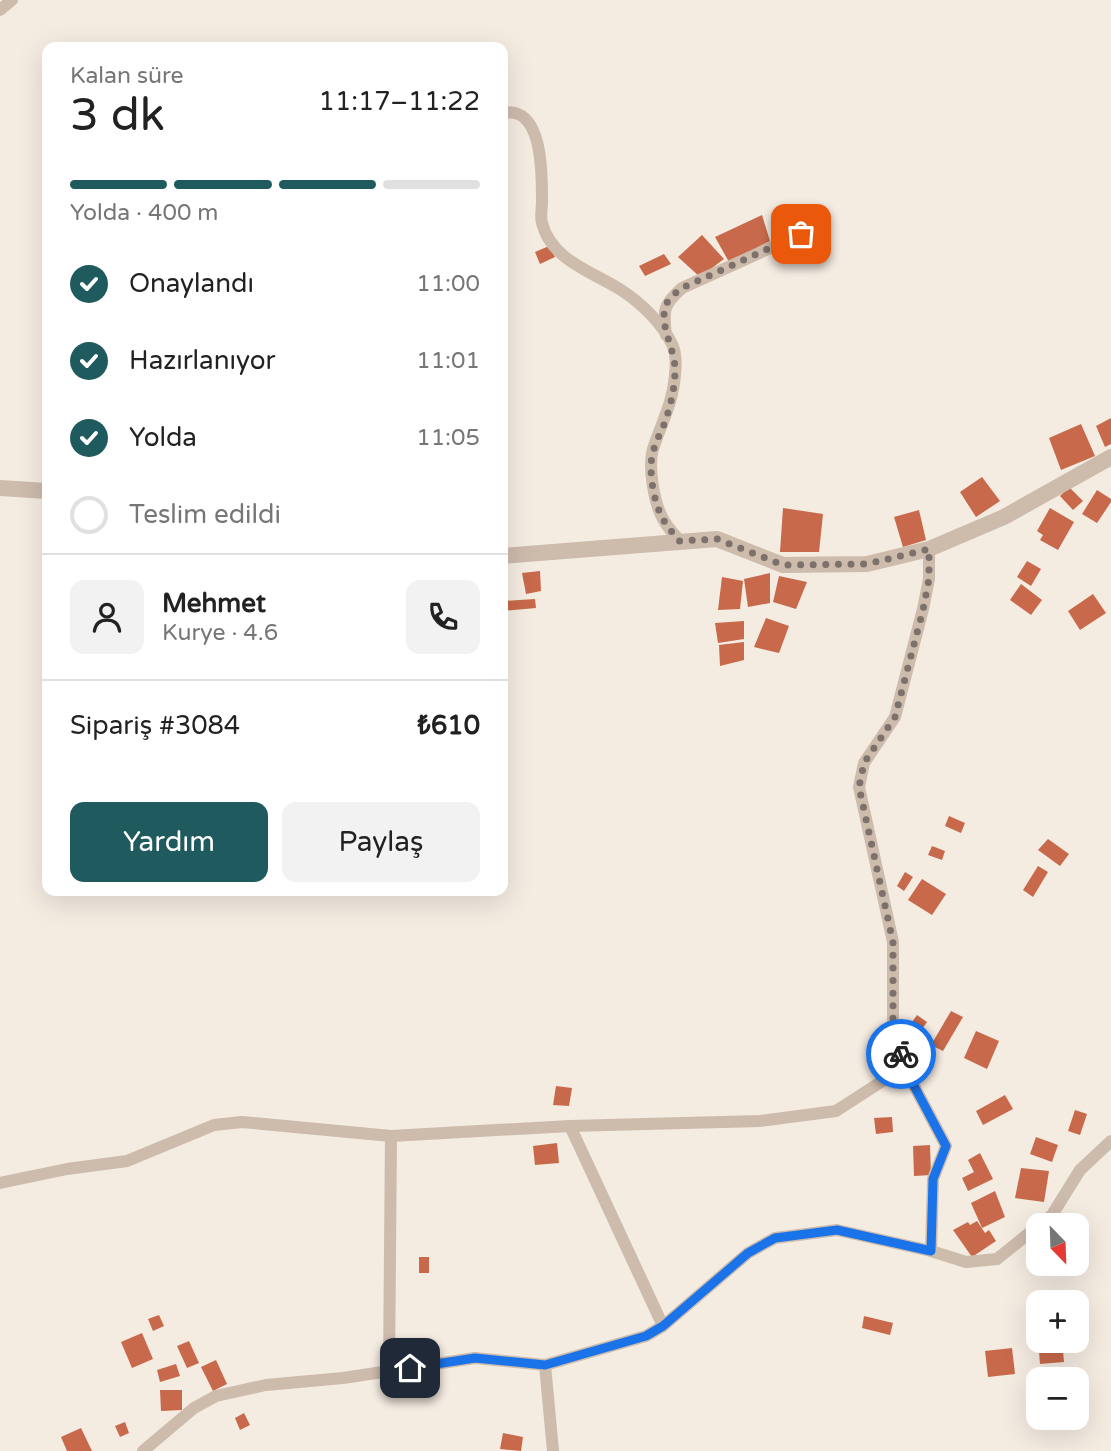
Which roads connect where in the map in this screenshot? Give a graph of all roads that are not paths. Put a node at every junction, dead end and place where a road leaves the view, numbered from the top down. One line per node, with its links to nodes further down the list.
1 (12, 0): 2 (street)
2 (0, 10)
3 (508, 112): 5 (street)
4 (818, 229): 5 (street)
5 (666, 335): 9 (street)
6 (1111, 457): 10 (street)
7 (0, 488): 8 (street)
8 (42, 491)
9 (679, 541): 10 (street); 11 (street)
10 (929, 549): 12 (street)
11 (508, 555)
12 (904, 1067): 13 (street); 19 (street)
13 (570, 1126): 14 (street); 20 (street)
14 (391, 1136): 16 (street); 22 (street)
15 (1111, 1141): 17 (street)
16 (0, 1183)
17 (1053, 1213)
18 (1026, 1236): 19 (street)
19 (931, 1251): 20 (street)
20 (663, 1326): 21 (street)
21 (545, 1365): 22 (street); 24 (street)
22 (389, 1371): 23 (street)
23 (143, 1451)
24 (553, 1451)

